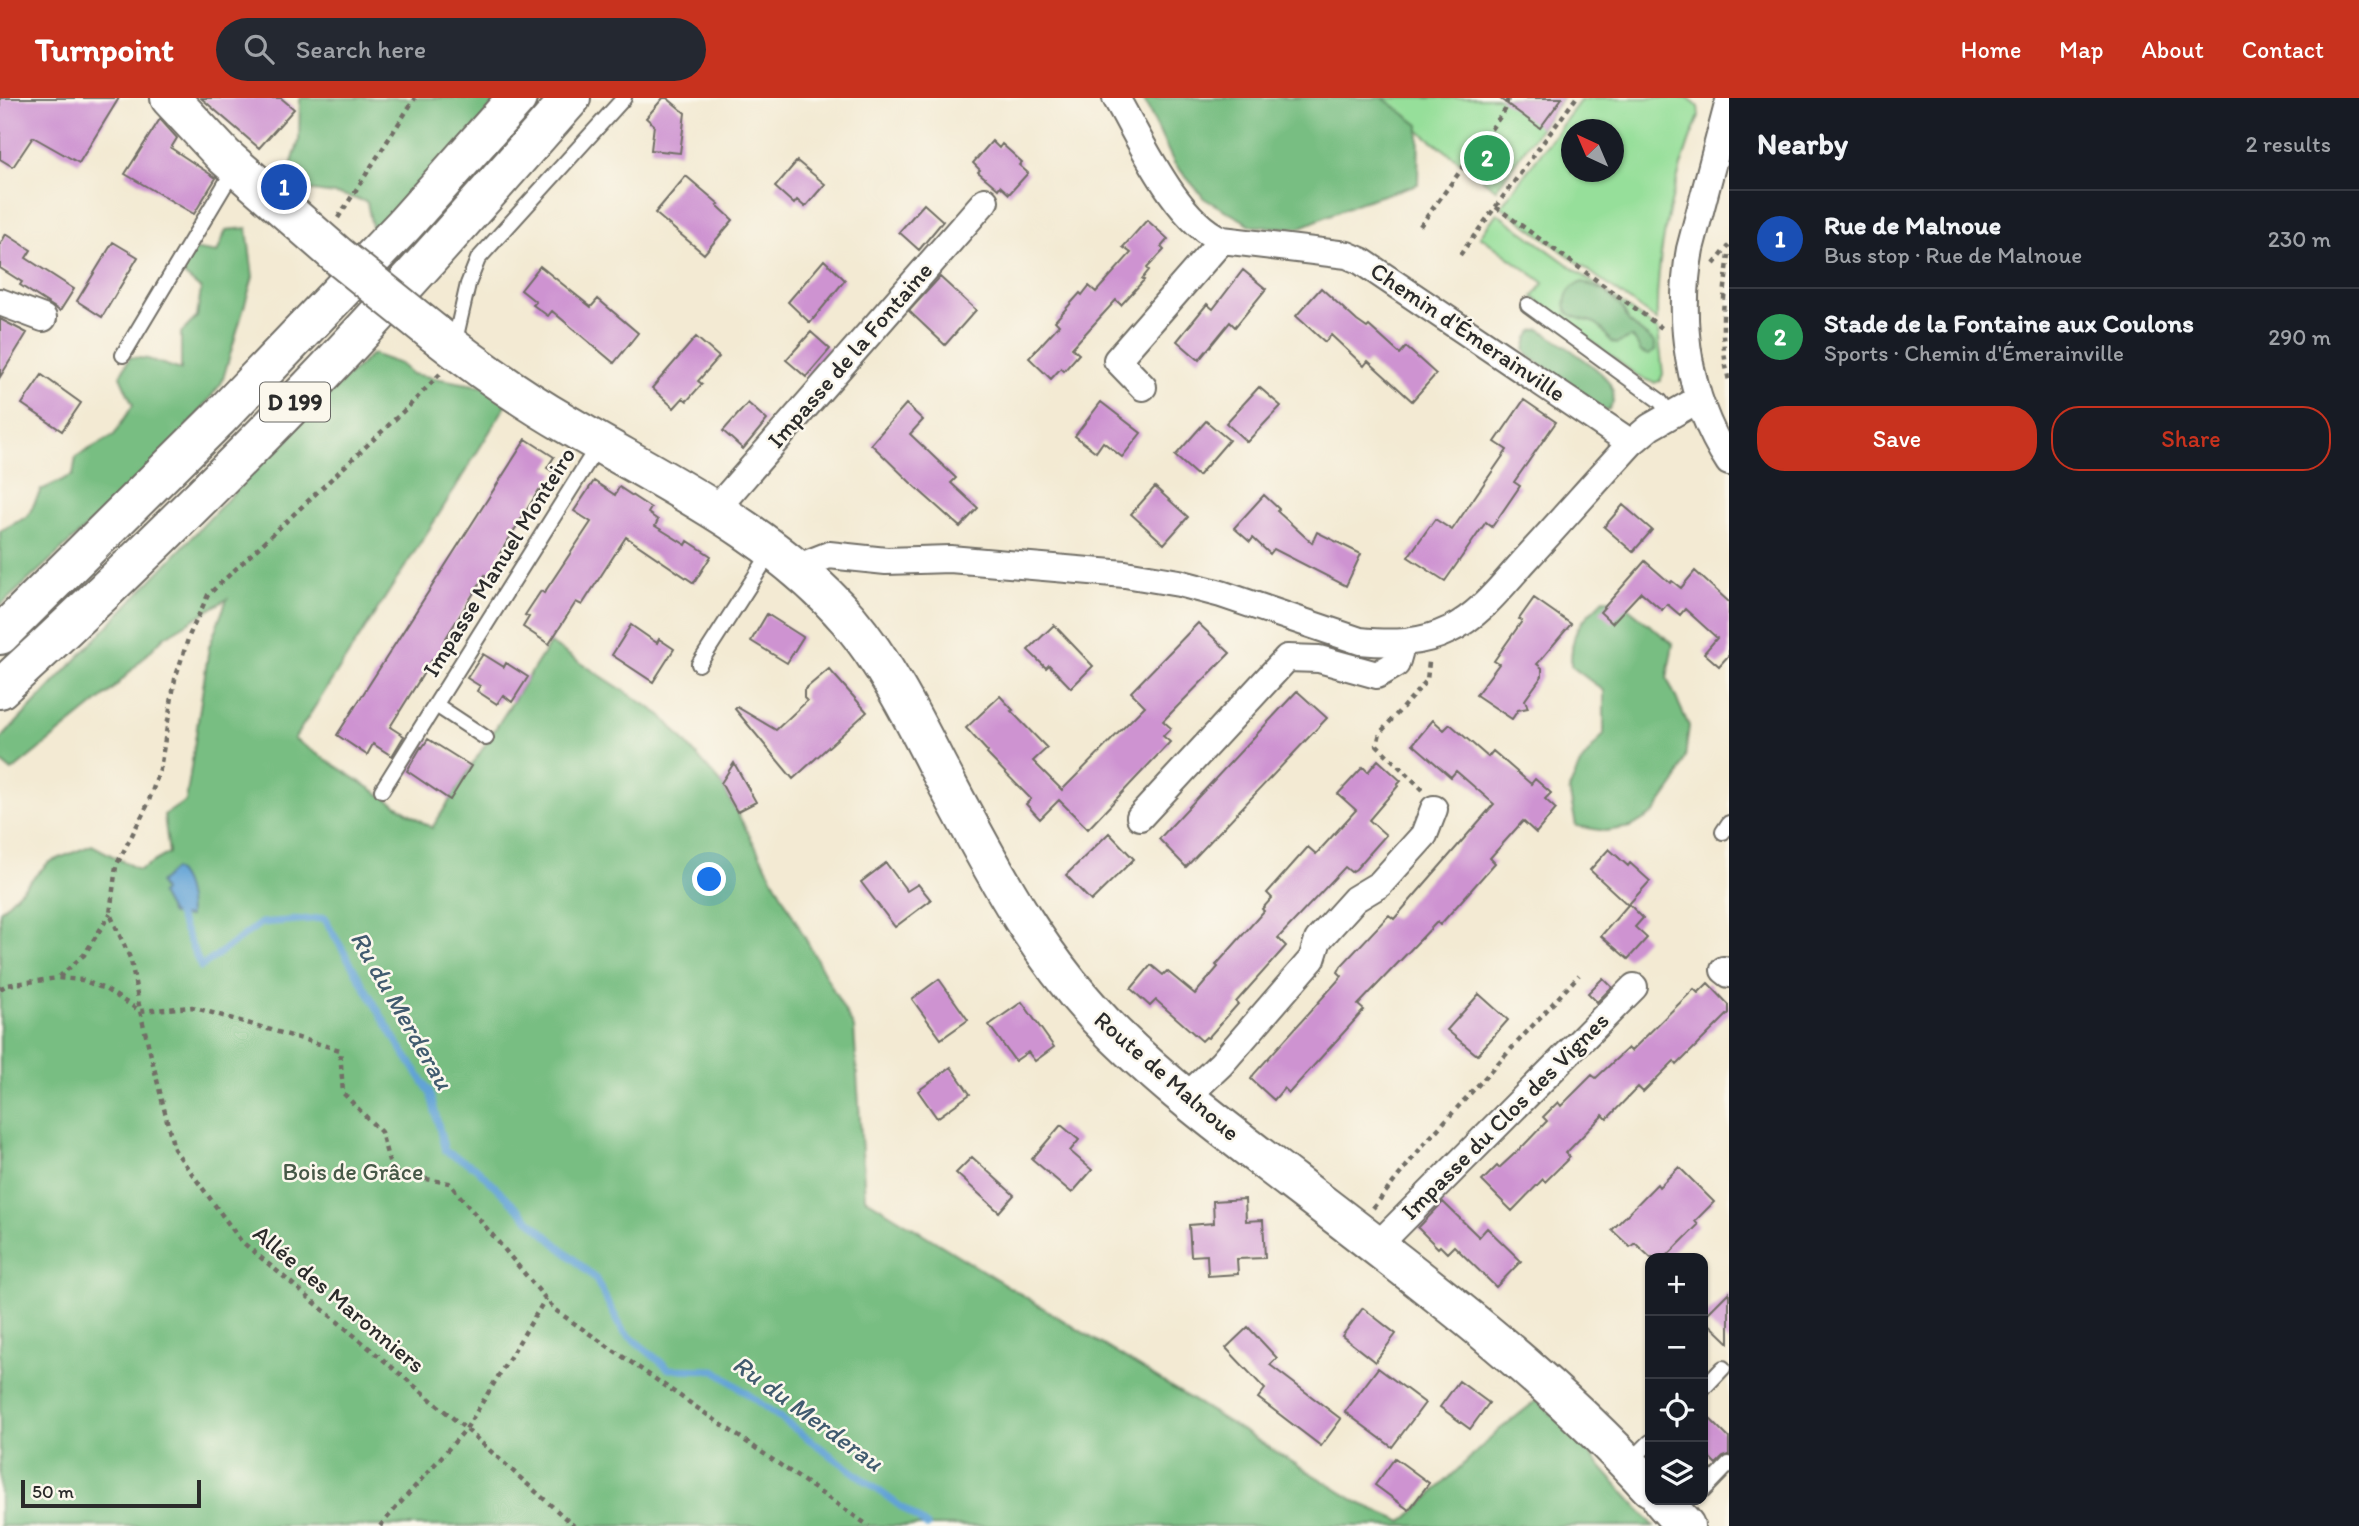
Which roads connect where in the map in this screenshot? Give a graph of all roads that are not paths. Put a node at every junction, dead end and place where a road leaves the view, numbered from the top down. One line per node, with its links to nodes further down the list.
1 (170, 98): 7 (main road, Route de Malnoue)
2 (517, 98): 23 (main road, D 199)
3 (571, 98): 26 (main road, D 199)
4 (624, 98): 13 (lane)
5 (1116, 98): 9 (street, Chemin d'Émerainville)
6 (1729, 101): 16 (street)
7 (235, 167): 13 (main road, Route de Malnoue, bridge); 14 (lane)
8 (985, 201): 21 (street, Impasse de la Fontaine)
9 (1222, 240): 15 (street); 19 (street, Chemin d'Émerainville)
10 (0, 302): 12 (street)
11 (1528, 305): 17 (lane)
12 (43, 318)
13 (444, 341): 18 (main road, Route de Malnoue)
14 (123, 355)
15 (1143, 387)
16 (1699, 399): 17 (street); 20 (street)
17 (1670, 414): 19 (street)
18 (600, 443): 21 (main road, Route de Malnoue); 27 (lane, Impasse Manuel Monteiro)
19 (1631, 443): 24 (street)
20 (1729, 462)
21 (715, 510): 22 (main road, Route de Malnoue)
22 (784, 559): 24 (street); 25 (lane); 33 (main road, Route de Malnoue)
23 (0, 635)
24 (1402, 643): 31 (street)
25 (699, 664)
26 (0, 689)
27 (436, 705): 28 (lane, Impasse Manuel Monteiro); 29 (lane, Impasse Manuel Monteiro)
28 (486, 738)
29 (382, 790)
30 (1434, 809): 33 (street)
31 (1140, 817)
32 (1634, 987): 34 (street, Impasse du Clos des Vignes)
33 (1185, 1098): 34 (main road, Route de Malnoue)
34 (1366, 1238): 37 (main road, Route de Malnoue)
35 (1723, 1368): 36 (lane)
36 (1708, 1384)
37 (1643, 1464)
38 (1729, 1464): 39 (lane)
39 (1683, 1508)

